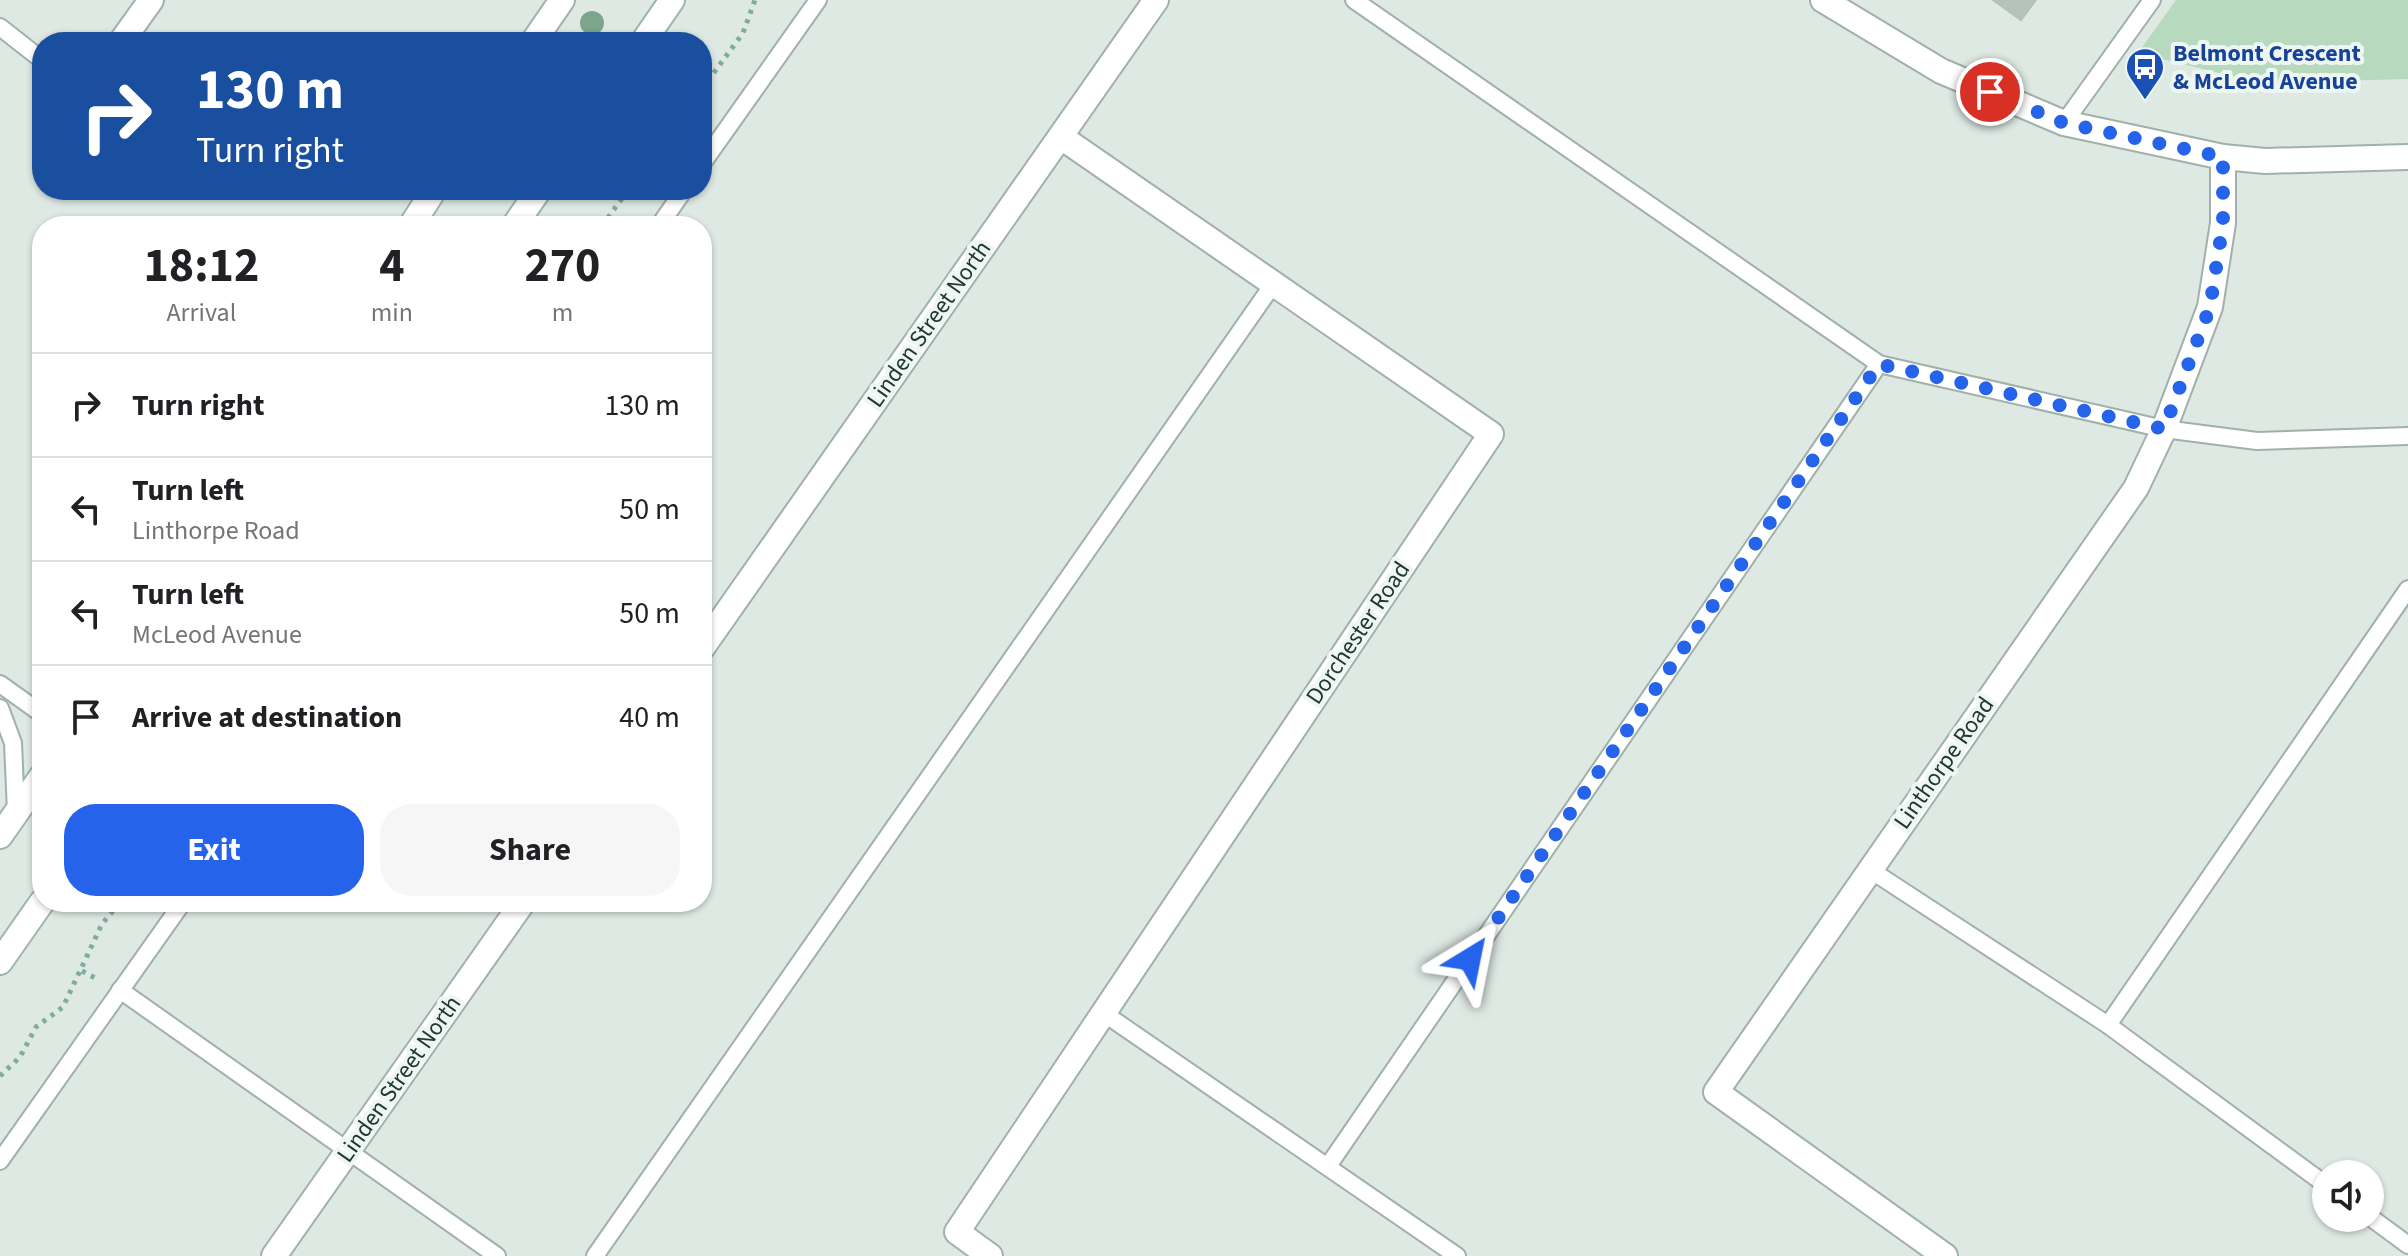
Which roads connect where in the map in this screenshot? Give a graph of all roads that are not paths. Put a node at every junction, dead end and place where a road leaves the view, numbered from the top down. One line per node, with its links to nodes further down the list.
1 (151, 0): 10 (street)
2 (562, 0): 11 (street)
3 (670, 0): 12 (street)
4 (818, 0): 16 (lane)
5 (1156, 0): 15 (street, Linden Street North)
6 (1354, 0): 20 (lane)
7 (1823, 0): 14 (street)
8 (2152, 0): 14 (lane)
9 (0, 27): 13 (lane)
10 (128, 32)
11 (540, 32)
12 (649, 32)
13 (32, 52)
14 (2064, 123): 17 (street)
15 (1061, 137): 19 (street, Dorchester Road); 24 (street, Linden Street North)
16 (712, 150)
17 (2223, 157): 18 (street); 21 (street, Linthorpe Road)
18 (2408, 157)
19 (1274, 283): 37 (street, Dorchester Road); 47 (lane)
20 (1879, 364): 21 (lane); 41 (lane)
21 (2164, 429): 22 (lane); 31 (street, Linthorpe Road)
22 (2408, 436)
23 (2408, 589): 38 (lane)
24 (712, 634)
25 (0, 684): 26 (lane)
26 (32, 707)
27 (0, 708): 29 (lane)
28 (32, 790): 29 (street)
29 (16, 813): 30 (street)
30 (0, 836)
31 (1869, 869): 38 (lane); 50 (street, Linthorpe Road)
32 (35, 912): 35 (street)
33 (176, 912): 36 (lane)
34 (516, 912): 39 (street, Linden Street North)
35 (0, 962)
36 (120, 990): 39 (lane); 40 (lane)
37 (1102, 1012): 41 (lane); 48 (street, Dorchester Road)
38 (2108, 1025): 42 (lane)
39 (348, 1151): 45 (street, Linden Street North); 46 (lane)
40 (0, 1161)
41 (1328, 1166): 49 (lane)
42 (2312, 1175)
43 (2384, 1227): 44 (lane)
44 (2408, 1245)
45 (274, 1256)
46 (497, 1256)
47 (595, 1256)
48 (990, 1256)
49 (1457, 1256)
50 (1945, 1256)

